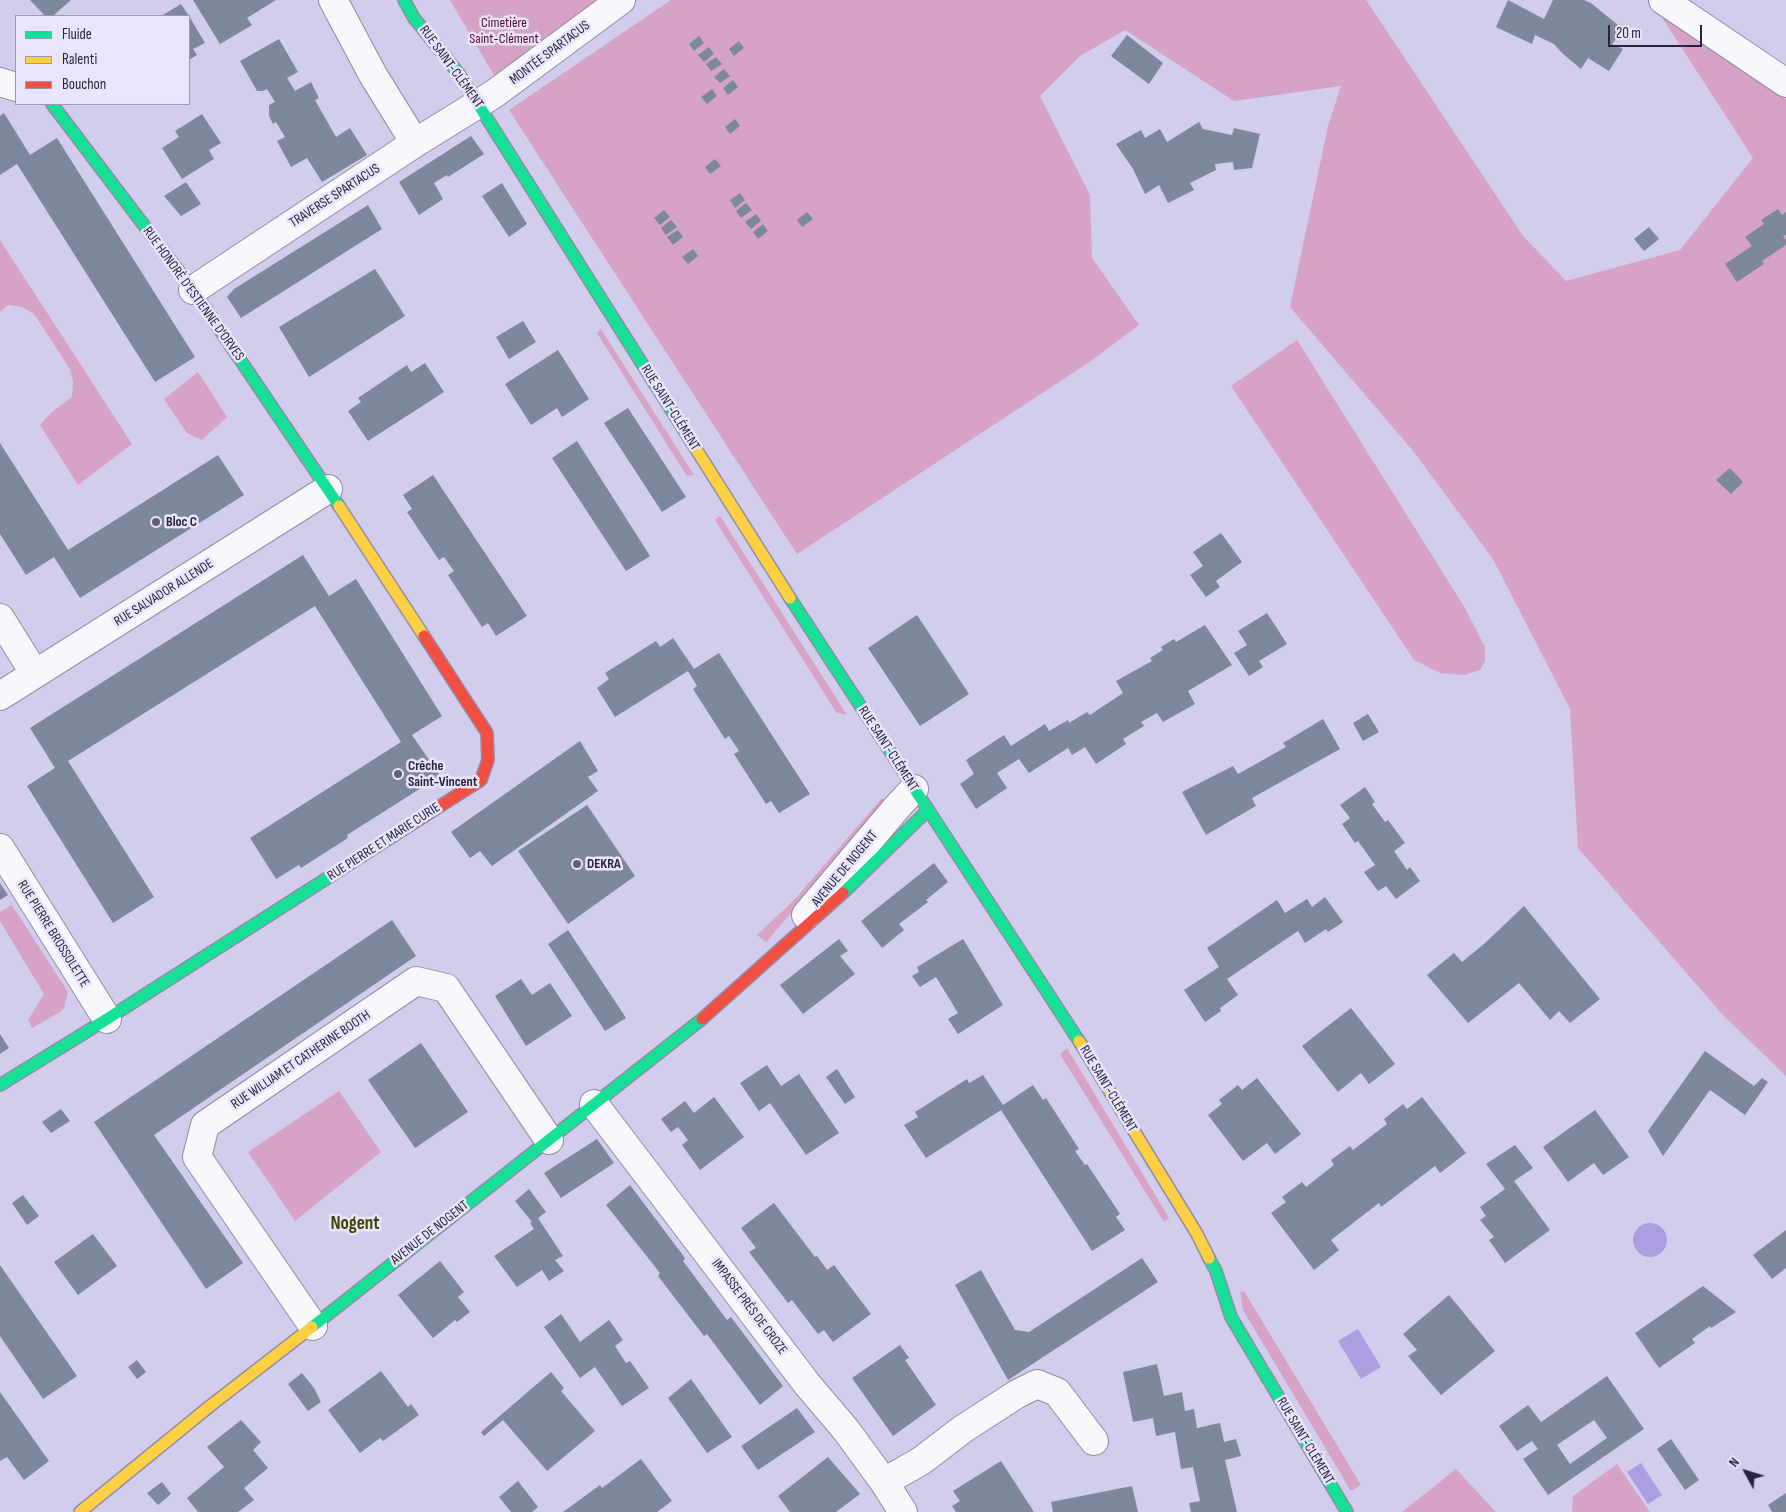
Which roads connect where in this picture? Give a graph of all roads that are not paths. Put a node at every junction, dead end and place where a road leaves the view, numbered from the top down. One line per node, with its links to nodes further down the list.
1 (332, 0): 10 (street)
2 (404, 0): 8 (street, RUE SAINT-CLÉMENT)
3 (621, 0): 8 (street, MONTÉE SPARTACUS)
4 (1664, 0): 6 (street)
5 (0, 82): 7 (street)
6 (1786, 83)
7 (15, 87)
8 (478, 104): 10 (street, TRAVERSE SPARTACUS); 16 (street, RUE SAINT-CLÉMENT)
9 (53, 105): 11 (street, RUE HONORÉ D'ESTIENNE D'ORVES)
10 (415, 144): 11 (street, TRAVERSE SPARTACUS)
11 (193, 290): 12 (street, RUE HONORÉ D'ESTIENNE D'ORVES)
12 (328, 488): 14 (street, RUE SALVADOR ALLENDE); 19 (street, RUE PIERRE ET MARIE CURIE)
13 (0, 618): 14 (street)
14 (35, 674): 15 (street, RUE SALVADOR ALLENDE)
15 (0, 696)
16 (921, 800): 18 (street, AVENUE DE NOGENT); 28 (street, RUE SAINT-CLÉMENT)
17 (0, 848): 19 (street, RUE PIERRE BROSSOLETTE)
18 (778, 951): 21 (street, AVENUE DE NOGENT)
19 (106, 1019): 20 (street, RUE PIERRE ET MARIE CURIE)
20 (0, 1085)
21 (594, 1104): 22 (street, AVENUE DE NOGENT); 25 (street, IMPASSE PRÉS DE CROZE)
22 (549, 1140): 23 (street, AVENUE DE NOGENT); 23 (street, RUE WILLIAM ET CATHERINE BOOTH)
23 (313, 1326): 26 (street, AVENUE DE NOGENT)
24 (1094, 1441): 25 (street)
25 (884, 1482): 27 (street, IMPASSE PRÉS DE CROZE)
26 (80, 1512)
27 (903, 1512)
28 (1347, 1512)

